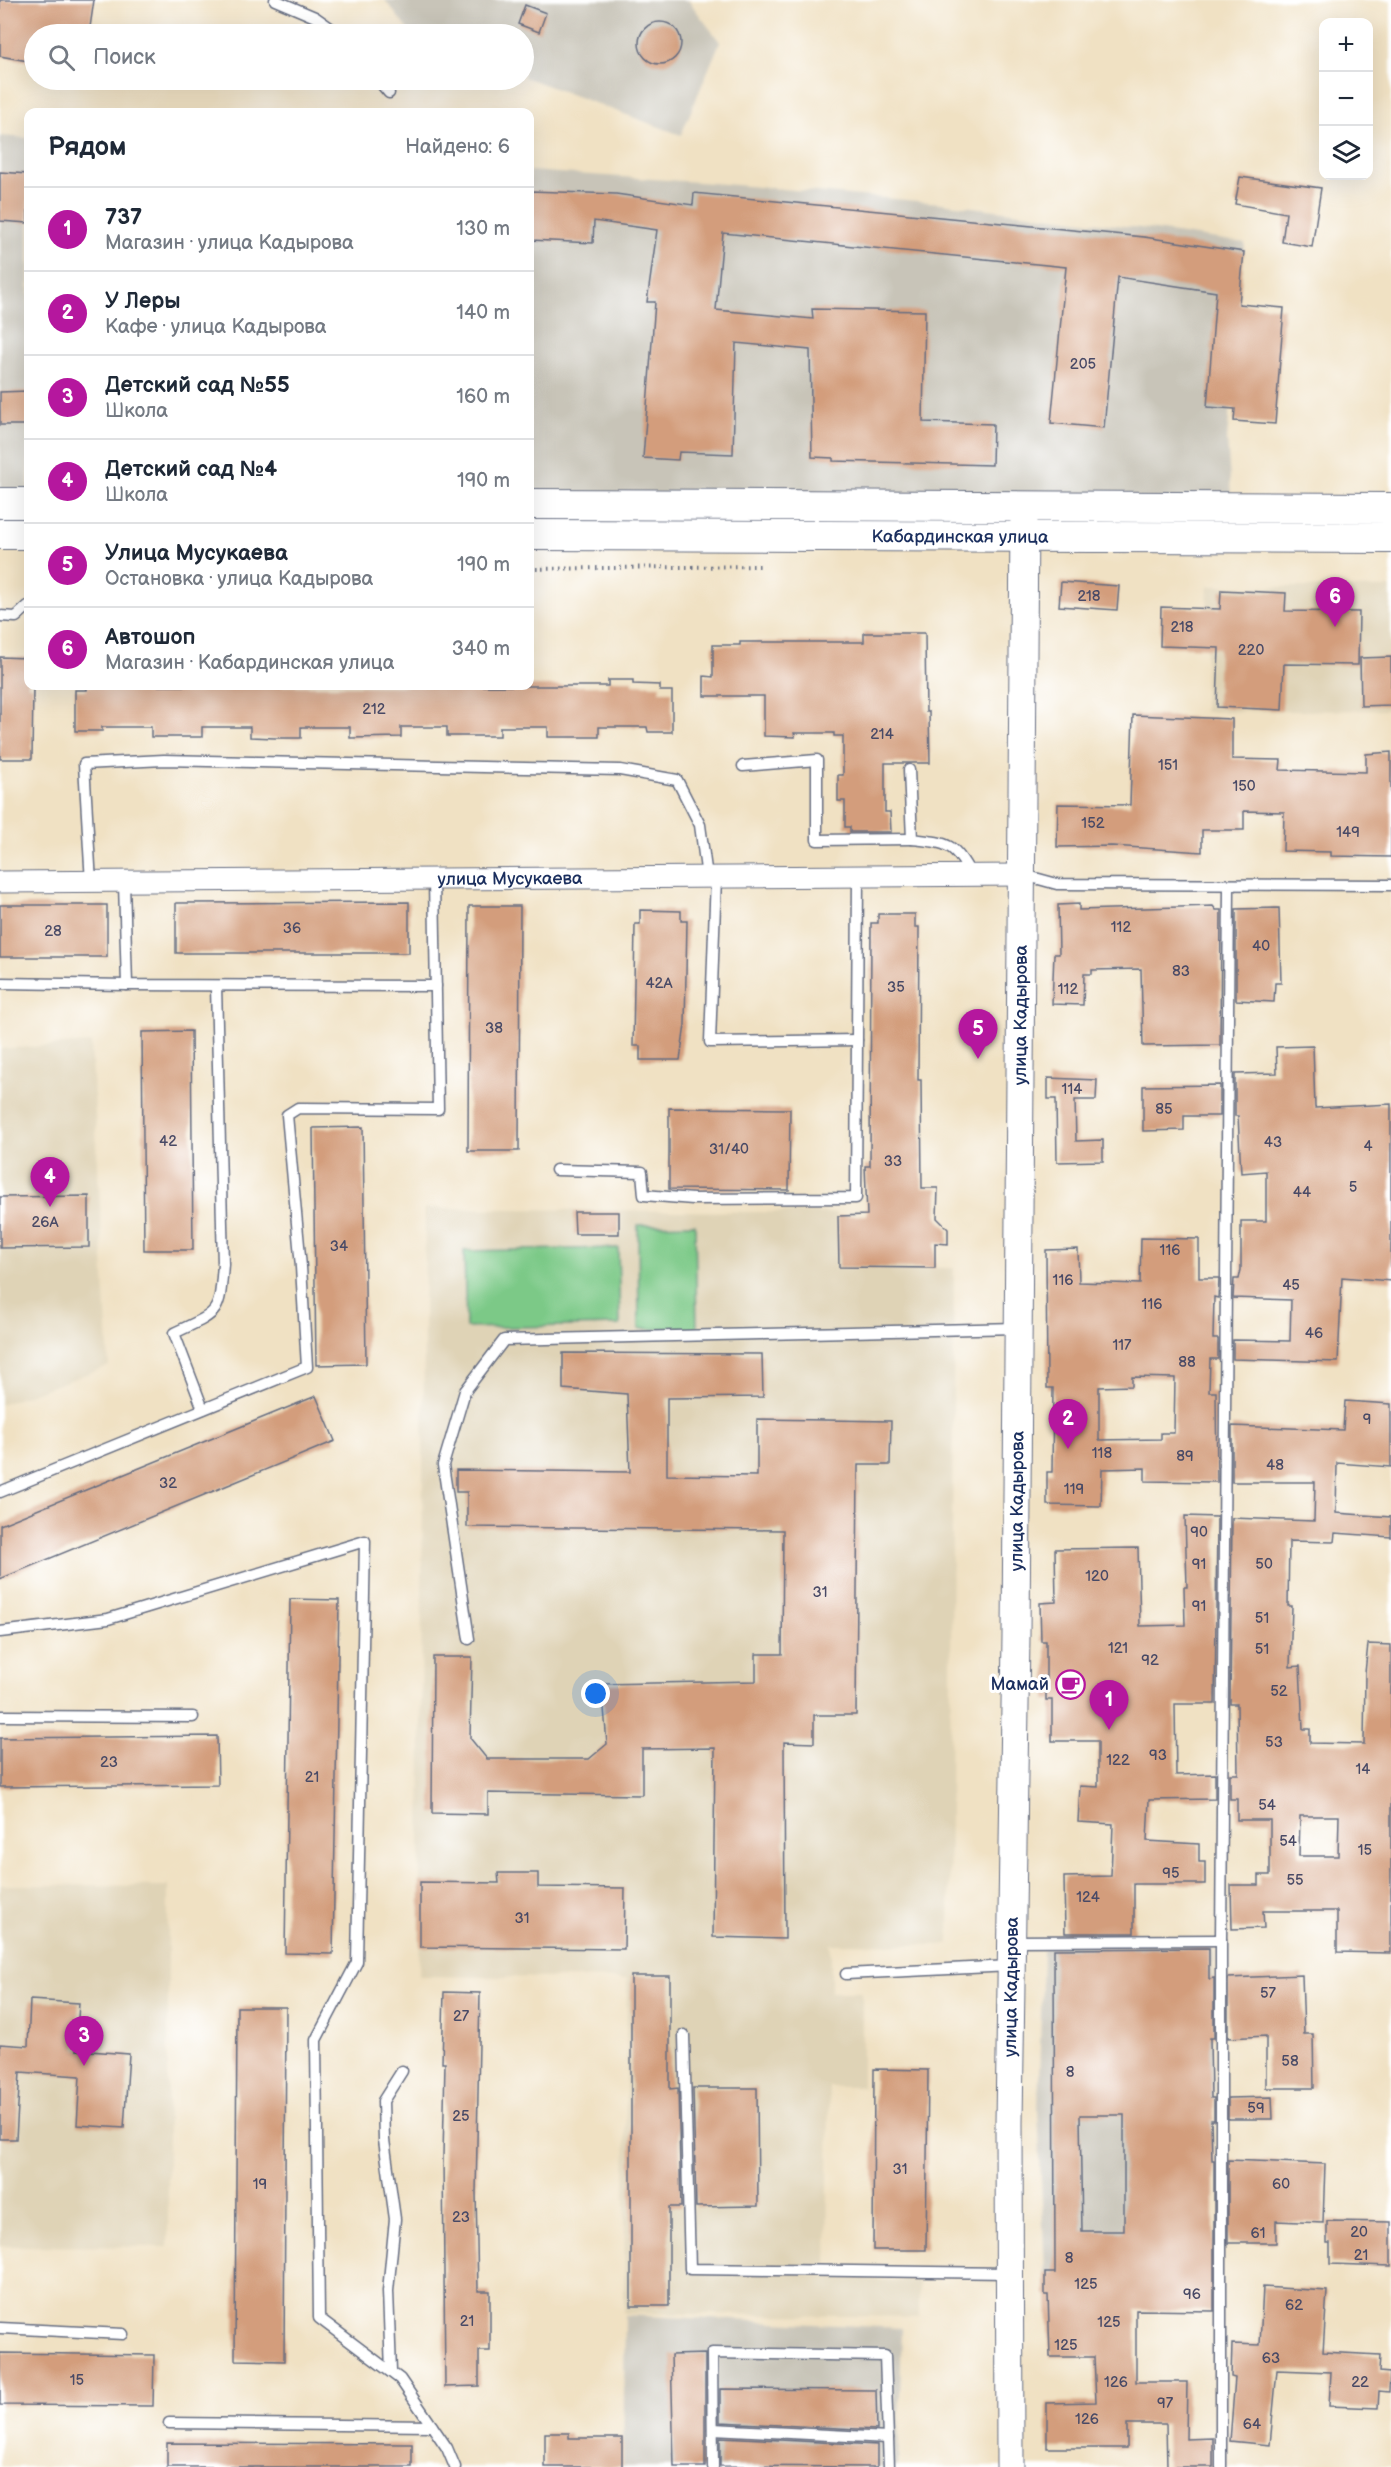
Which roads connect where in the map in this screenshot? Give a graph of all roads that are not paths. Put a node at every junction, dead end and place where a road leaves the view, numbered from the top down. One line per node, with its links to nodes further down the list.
1 (275, 0): 2 (lane)
2 (325, 24)
3 (386, 90): 4 (lane)
4 (389, 93)
5 (0, 502): 6 (main road)
6 (24, 503)
7 (534, 504): 8 (main road, Кабардинская улица)
8 (1024, 506): 9 (main road, Кабардинская улица); 13 (street, улица Кадырова)
9 (1391, 508)
10 (0, 534): 11 (main road)
11 (24, 534)
12 (534, 535): 13 (main road, Кабардинская улица)
13 (1024, 535): 14 (main road, Кабардинская улица); 21 (street, улица Кадырова)
14 (1391, 538)
15 (24, 610): 16 (lane)
16 (0, 616)
17 (743, 766): 19 (lane)
18 (909, 770): 19 (lane)
19 (912, 839): 20 (lane)
20 (971, 875): 21 (street, улица Мусукаева); 22 (street, улица Мусукаева)
21 (1021, 875): 29 (lane); 36 (street, улица Кадырова)
22 (858, 876): 23 (street, улица Мусукаева); 34 (lane)
23 (711, 877): 24 (street, улица Мусукаева); 26 (lane); 34 (lane)
24 (434, 880): 27 (street, улица Мусукаева); 33 (lane)
25 (0, 882): 26 (street, улица Мусукаева)
26 (91, 883): 27 (street, улица Мусукаева)
27 (124, 883): 31 (lane)
28 (1391, 885): 29 (lane)
29 (1229, 886): 43 (lane)
30 (0, 983): 31 (lane)
31 (127, 986): 32 (lane)
32 (216, 986): 33 (lane); 37 (lane)
33 (436, 986): 37 (lane)
34 (857, 1040): 35 (lane)
35 (556, 1170)
36 (1017, 1328): 40 (lane); 44 (street, улица Кадырова)
37 (203, 1409): 38 (lane)
38 (0, 1492)
39 (0, 1632): 51 (lane)
40 (469, 1639)
41 (0, 1716): 42 (lane)
42 (193, 1717)
43 (1221, 1940): 44 (lane); 60 (lane)
44 (1012, 1953): 45 (lane); 48 (street, улица Кадырова)
45 (846, 1974)
46 (684, 2035): 48 (lane)
47 (402, 2071): 51 (lane)
48 (1009, 2273): 59 (street, улица Кадырова)
49 (0, 2328): 50 (lane)
50 (123, 2334)
51 (391, 2371): 53 (lane)
52 (169, 2423): 53 (lane)
53 (432, 2426): 56 (lane)
54 (713, 2430): 55 (lane); 55 (lane); 57 (lane)
55 (888, 2438): 58 (lane)
56 (455, 2467)
57 (713, 2467)
58 (889, 2467)
59 (1010, 2467)
60 (1221, 2467)

